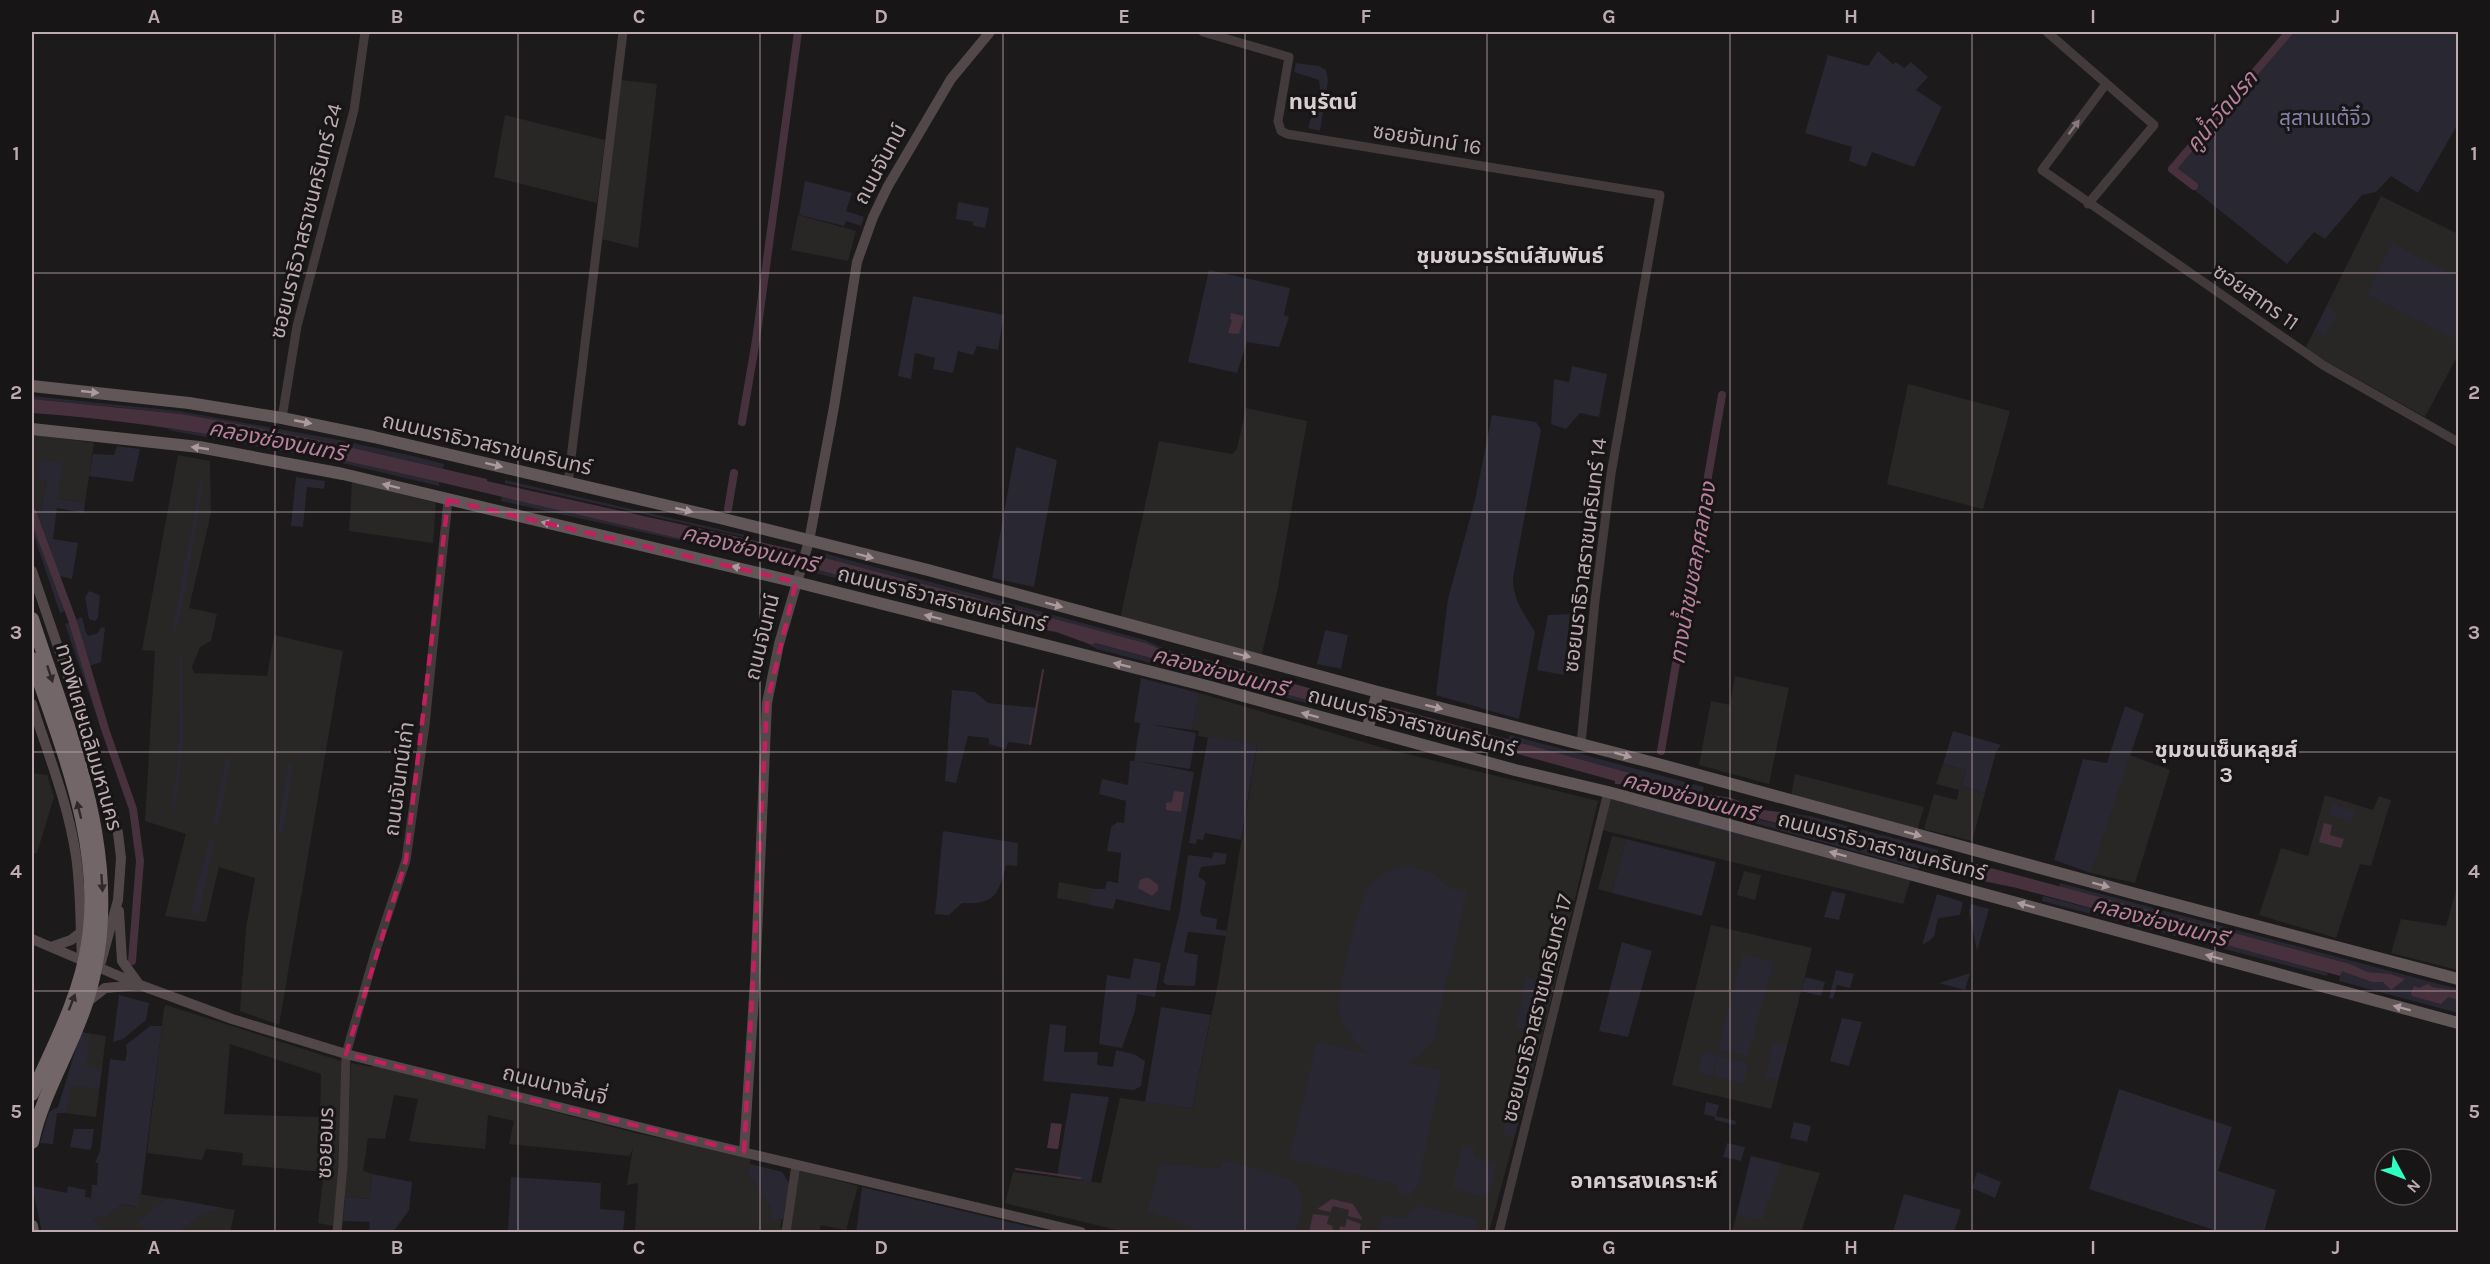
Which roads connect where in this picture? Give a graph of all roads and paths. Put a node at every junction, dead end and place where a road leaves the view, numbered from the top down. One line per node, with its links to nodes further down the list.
1 (365, 32): 10 (street, ซอยนราธิวาสราชนครินทร์ 24)
2 (623, 32): 13 (street)
3 (990, 32): 15 (main road, ถนนจันทน์)
4 (1203, 32): 7 (street, ซอยจันทน์ 16)
5 (2047, 32): 6 (street)
6 (2106, 84): 8 (street, ซอยสาทร 11, one-way to 6); 8 (street)
7 (1660, 195): 24 (street, ซอยนราธิวาสราชนครินทร์ 14)
8 (2088, 204): 12 (street, ซอยสาทร 11)
9 (32, 386): 10 (main road, ถนนนราธิวาสราชนครินทร์, one-way to 10)
10 (282, 418): 13 (main road, ถนนนราธิวาสราชนครินทร์, one-way to 13)
11 (32, 429): 14 (main road, ถนนนราธิวาสราชนครินทร์, one-way to 11)
12 (2458, 442)
13 (568, 483): 15 (main road, ถนนนราธิวาสราชนครินทร์, one-way to 15)
14 (448, 500): 17 (main road, ถนนนราธิวาสราชนครินทร์, one-way to 14); 37 (street, ถนนจันทน์เก่า)
15 (808, 545): 17 (main road, ถนนจันทน์); 20 (main road, ถนนนราธิวาสราชนครินทร์, one-way to 20)
16 (32, 571): 23 (main road)
17 (798, 577): 22 (main road, ถนนนราธิวาสราชนครินทร์, one-way to 17); 41 (main road, ถนนจันทน์)
18 (32, 619): 40 (highway, ทางพิเศษเฉลิมมหานคร, one-way to 40, bridge)
19 (32, 659): 38 (highway, ทางพิเศษเฉลิมมหานคร, one-way to 19, bridge)
20 (1378, 692): 22 (main road); 24 (main road, ถนนนราธิวาสราชนครินทร์, one-way to 24)
21 (32, 704): 25 (main road)
22 (1367, 730): 26 (main road, ถนนนราธิวาสราชนครินทร์)
23 (90, 740): 25 (main road); 27 (main road)
24 (1581, 744): 33 (main road, ถนนนราธิวาสราชนครินทร์, one-way to 33)
25 (48, 753): 28 (main road)
26 (1608, 792): 36 (main road, ถนนนราธิวาสราชนครินทร์, one-way to 26); 48 (street, ซอยนราธิวาสราชนครินทร์ 17)
27 (118, 900): 32 (main road); 34 (main road)
28 (80, 933): 30 (main road); 31 (main road)
29 (32, 939): 30 (main road, ถนนนางลิ้นจี่)
30 (51, 947): 31 (main road, ถนนนางลิ้นจี่)
31 (82, 959): 32 (main road, ถนนนางลิ้นจี่)
32 (99, 968): 34 (main road, ถนนนางลิ้นจี่); 35 (main road)
33 (2458, 979)
34 (140, 985): 35 (main road); 37 (main road, ถนนนางลิ้นจี่)
35 (85, 1003): 39 (main road)
36 (2458, 1023)
37 (346, 1054): 41 (main road, ถนนนางลิ้นจี่); 45 (street, ซอยอมร)
38 (32, 1094)
39 (32, 1125)
40 (32, 1143)
41 (744, 1152): 42 (main road, ถนนนางลิ้นจี่)
42 (796, 1165): 46 (street); 47 (main road, ถนนนางลิ้นจี่)
43 (32, 1226): 44 (main road)
44 (33, 1233)
45 (337, 1233)
46 (786, 1233)
47 (1081, 1233)
48 (1499, 1233)

